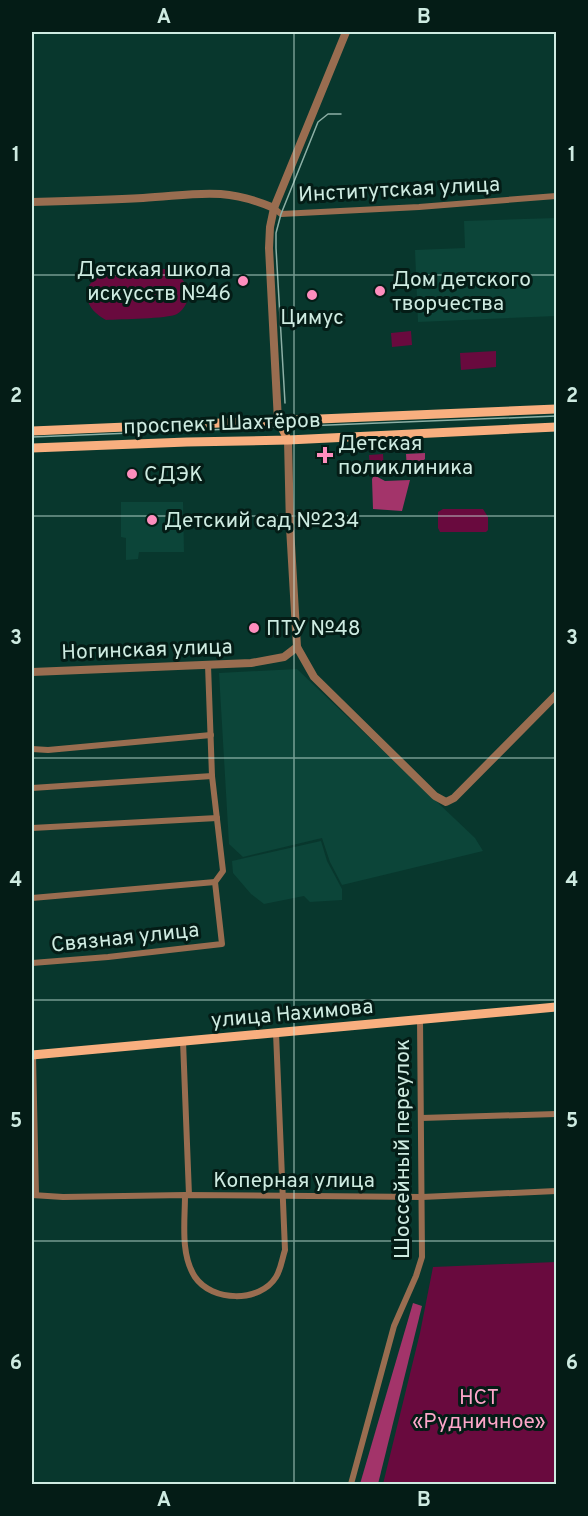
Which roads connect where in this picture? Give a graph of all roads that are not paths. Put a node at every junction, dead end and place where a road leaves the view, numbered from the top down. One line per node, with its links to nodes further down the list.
1 (346, 32): 4 (street)
2 (556, 196): 4 (street, Институтская улица)
3 (32, 202): 4 (street, Институтская улица)
4 (274, 208): 6 (street)
5 (556, 409): 6 (main road, проспект Шахтёров)
6 (278, 421): 8 (main road, проспект Шахтёров); 9 (main road)
7 (556, 427): 9 (main road, проспект Шахтёров)
8 (32, 431)
9 (288, 440): 10 (main road, проспект Шахтёров); 11 (street)
10 (32, 448)
11 (297, 648): 12 (street, Ногинская улица); 14 (street)
12 (208, 665): 13 (street, Ногинская улица); 15 (street)
13 (32, 672)
14 (556, 695)
15 (211, 735): 16 (street); 17 (street)
16 (32, 750)
17 (212, 776): 18 (street); 19 (street)
18 (32, 788)
19 (217, 818): 20 (street); 21 (street)
20 (32, 828)
21 (215, 882): 22 (street); 23 (street, Связная улица)
22 (32, 898)
23 (32, 963)
24 (556, 1007): 25 (street); 26 (main road, улица Нахимова)
25 (556, 1015)
26 (420, 1019): 27 (main road, улица Нахимова); 31 (street, Шоссейный переулок)
27 (276, 1033): 28 (main road, улица Нахимова); 35 (street)
28 (183, 1041): 29 (main road, улица Нахимова); 34 (street)
29 (32, 1055): 33 (street)
30 (556, 1114): 31 (street)
31 (421, 1118): 36 (street, Шоссейный переулок)
32 (556, 1191): 36 (street, Коперная улица)
33 (34, 1195): 34 (street, Коперная улица)
34 (187, 1195): 35 (street, Коперная улица); 35 (street)
35 (284, 1196): 36 (street, Коперная улица)
36 (422, 1197): 37 (street, Шоссейный переулок)
37 (351, 1485)

